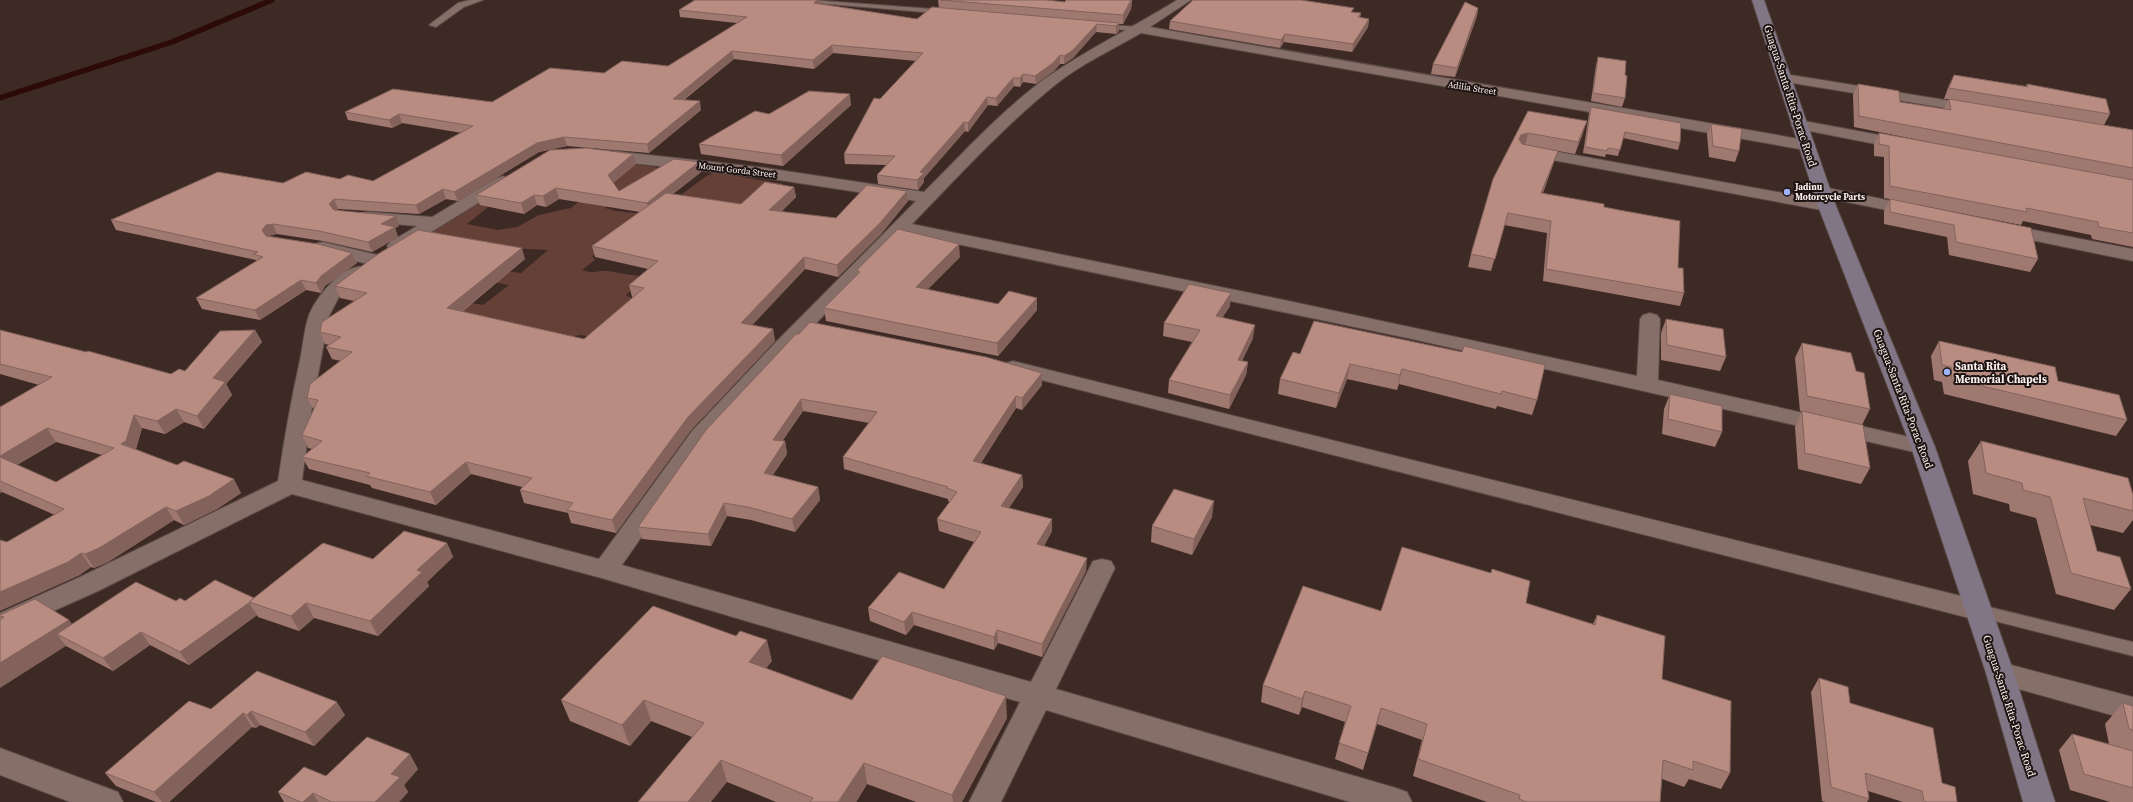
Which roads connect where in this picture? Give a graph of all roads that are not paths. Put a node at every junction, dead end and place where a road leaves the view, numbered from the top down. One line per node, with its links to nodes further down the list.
1 (479, 0): 6 (lane)
2 (1185, 0): 8 (street)
3 (1758, 0): 9 (main road, Guagua-Santa Rita-Porac Road)
4 (816, 1): 5 (lane)
5 (956, 12)
6 (433, 25)
7 (1093, 25): 8 (lane)
8 (1139, 29): 11 (street, Adilia Street); 16 (street)
9 (1785, 78): 10 (street); 11 (main road, Guagua-Santa Rita-Porac Road)
10 (1986, 111)
11 (1802, 135): 12 (street, Adilia Street); 17 (main road, Guagua-Santa Rita-Porac Road)
12 (1923, 148)
13 (1525, 151): 17 (street)
14 (591, 154): 16 (street, Mount Gorda Street)
15 (520, 172): 20 (street)
16 (928, 198): 22 (street)
17 (1825, 199): 18 (street); 31 (main road, Guagua-Santa Rita-Porac Road)
18 (1931, 214)
19 (351, 215): 20 (street)
20 (434, 222): 25 (street)
21 (1986, 225): 24 (street)
22 (900, 227): 27 (street); 30 (street)
23 (308, 245): 25 (street)
24 (2133, 255)
25 (375, 260): 32 (street)
26 (1650, 319): 30 (street)
27 (804, 324): 28 (street); 34 (street)
28 (827, 328)
29 (996, 363): 35 (street)
30 (1647, 383): 31 (street)
31 (1923, 446): 35 (main road, Guagua-Santa Rita-Porac Road)
32 (289, 485): 34 (street); 36 (street)
33 (1102, 568): 39 (street)
34 (605, 570): 39 (street)
35 (1977, 610): 37 (lane); 38 (main road, Guagua-Santa Rita-Porac Road)
36 (0, 626)
37 (2133, 649)
38 (2000, 673): 40 (street); 45 (main road, Guagua-Santa Rita-Porac Road)
39 (1040, 696): 43 (street); 44 (street)
40 (2133, 709)
41 (0, 761): 42 (street)
42 (106, 802)
43 (985, 802)
44 (1396, 802)
45 (2039, 802)

